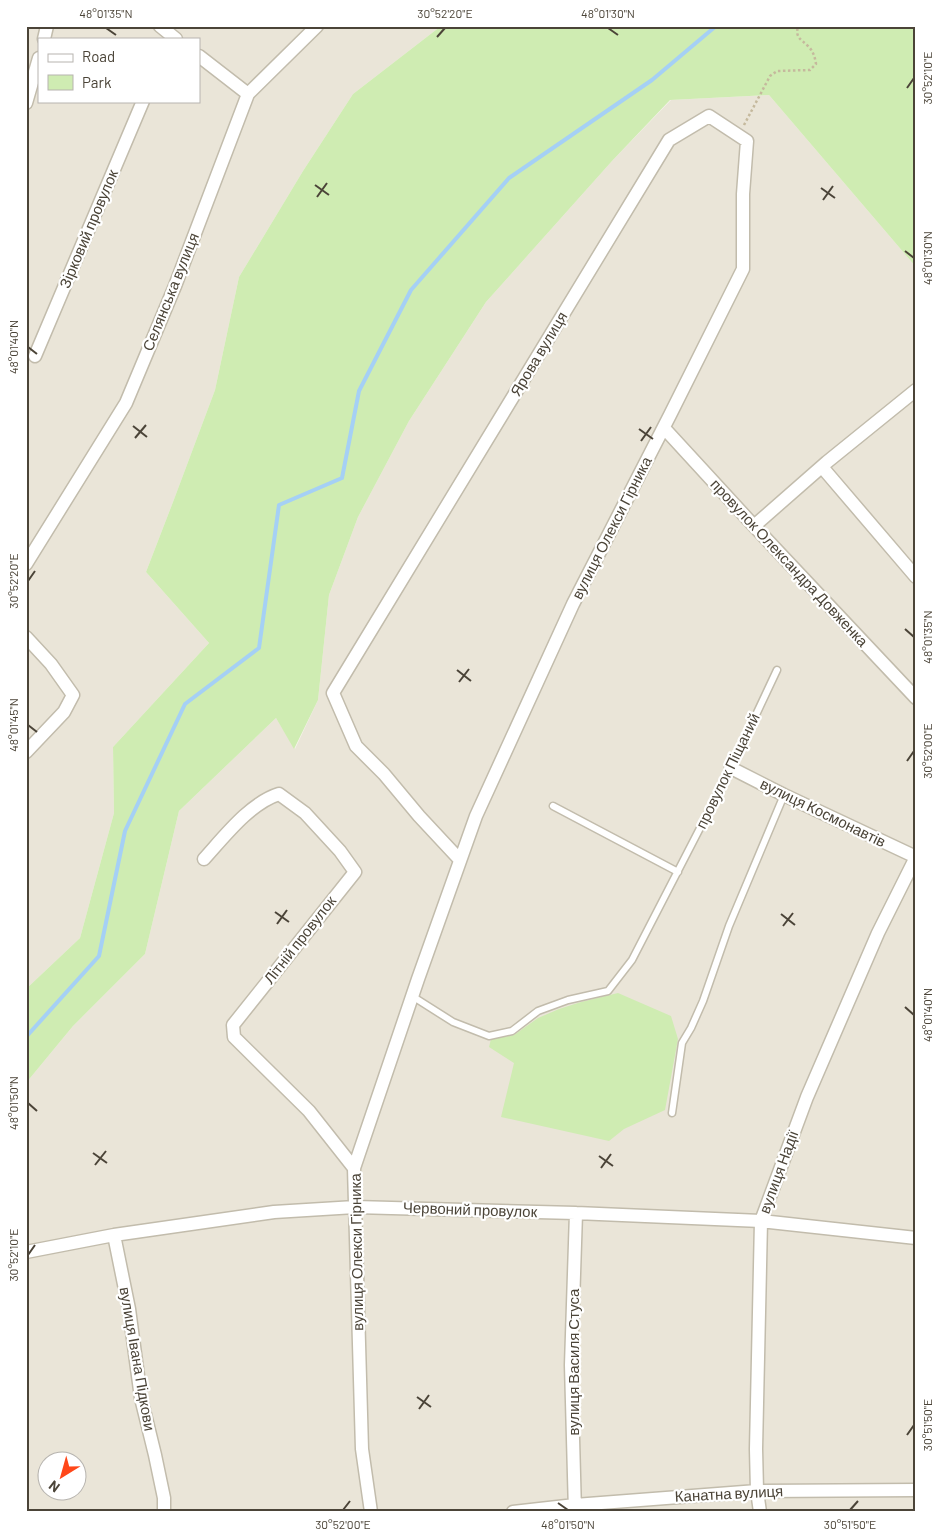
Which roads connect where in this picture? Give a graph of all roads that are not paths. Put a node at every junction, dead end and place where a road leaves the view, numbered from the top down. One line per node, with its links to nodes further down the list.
1 (160, 26): 3 (street)
2 (317, 26): 6 (street, Селянська вулиця)
3 (172, 38)
4 (200, 57): 6 (street)
5 (38, 61): 8 (street)
6 (248, 94): 15 (street, Селянська вулиця)
7 (143, 102): 10 (street, Зірковий провулок)
8 (26, 103)
9 (739, 135): 12 (street, вулиця Олекси Гірника); 26 (street, Ярова вулиця)
10 (35, 356)
11 (916, 390): 13 (street)
12 (664, 428): 14 (street, провулок Олександра Довженка); 26 (street, вулиця Олекси Гірника)
13 (822, 466): 14 (street); 16 (street)
14 (754, 526): 19 (street, провулок Олександра Довженка)
15 (26, 564)
16 (916, 577)
17 (26, 637): 20 (street)
18 (777, 670): 21 (lane, провулок Піщаний)
19 (916, 698)
20 (26, 752)
21 (731, 768): 22 (street, вулиця Космонавтів); 27 (lane, провулок Піщаний)
22 (784, 795): 24 (street, вулиця Космонавтів); 29 (lane)
23 (553, 806): 27 (lane)
24 (916, 857): 33 (street, вулиця Надії)
25 (204, 859): 30 (street, Літній провулок)
26 (460, 860): 28 (street, вулиця Олекси Гірника)
27 (678, 872): 28 (lane, провулок Піщаний)
28 (412, 996): 30 (street, вулиця Олекси Гірника)
29 (672, 1113)
30 (354, 1168): 31 (street, вулиця Олекси Гірника)
31 (355, 1207): 32 (street, Червоний провулок); 34 (street, Червоний провулок); 41 (street, вулиця Олекси Гірника)
32 (576, 1213): 33 (street, Червоний провулок); 39 (street, вулиця Василя Стуса)
33 (761, 1221): 35 (street, Червоний провулок); 38 (street, вулиця Надії)
34 (114, 1235): 36 (street, Червоний провулок); 40 (street, вулиця Івана Підкови)
35 (916, 1238)
36 (26, 1252)
37 (916, 1490): 38 (street, Канатна вулиця)
38 (757, 1491): 39 (street, Канатна вулиця); 43 (street, вулиця Надії)
39 (575, 1508): 42 (street, Канатна вулиця)
40 (164, 1512)
41 (371, 1512)
42 (513, 1512)
43 (760, 1512)

